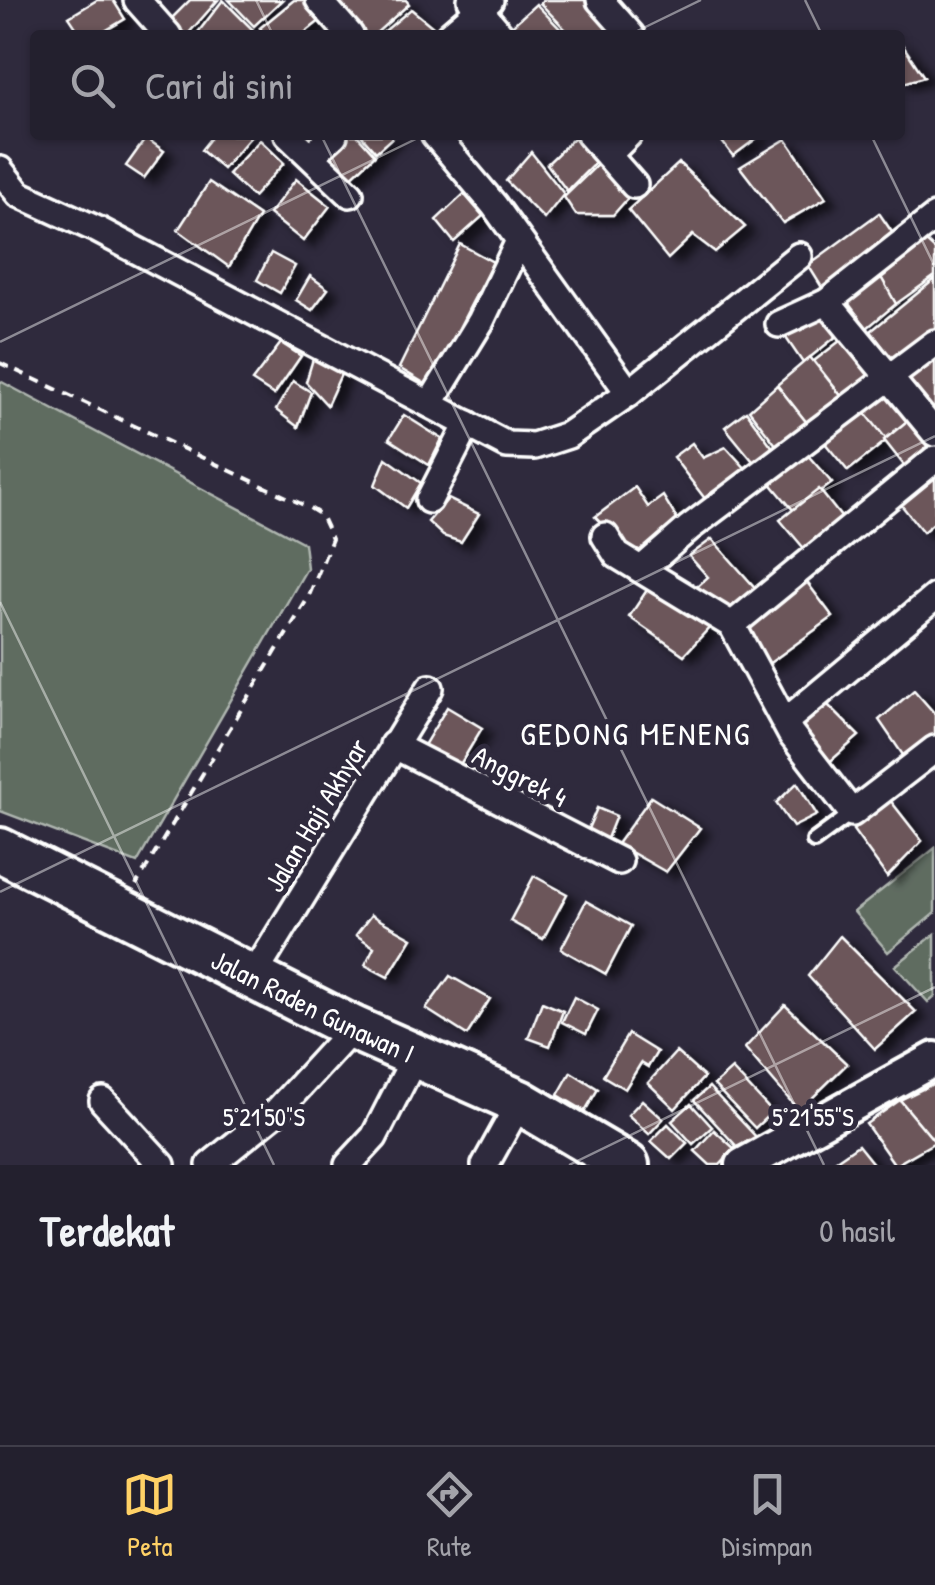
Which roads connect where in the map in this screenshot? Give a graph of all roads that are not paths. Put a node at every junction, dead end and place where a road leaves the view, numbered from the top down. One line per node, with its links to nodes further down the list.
1 (138, 0): 5 (street)
2 (318, 0): 6 (street)
3 (600, 0): 9 (street)
4 (480, 3): 7 (street); 8 (street)
5 (164, 30)
6 (345, 30)
7 (454, 30)
8 (498, 30)
9 (627, 30)
10 (294, 140): 15 (street)
11 (328, 140): 15 (street)
12 (439, 140): 21 (street)
13 (594, 140): 16 (street)
14 (623, 140): 16 (street)
15 (312, 155): 19 (street)
16 (608, 155): 18 (street)
17 (0, 170): 28 (street)
18 (634, 186)
19 (350, 194)
20 (935, 218): 23 (street)
21 (518, 243): 27 (street); 28 (street)
22 (799, 256): 27 (street)
23 (828, 302): 24 (street); 26 (street)
24 (779, 324)
25 (935, 343): 26 (street)
26 (892, 376): 30 (street); 34 (street)
27 (628, 394): 29 (street)
28 (430, 404): 29 (street)
29 (468, 424): 32 (street)
30 (935, 433)
31 (935, 459): 36 (street)
32 (430, 500)
33 (605, 536): 34 (street)
34 (642, 568): 36 (street)
35 (935, 597): 38 (street)
36 (732, 625): 38 (street)
37 (430, 688): 39 (street, Jalan Haji Akhyar)
38 (786, 720): 41 (street)
39 (394, 745): 44 (street, Anggrek 4); 45 (street, Jalan Haji Akhyar)
40 (935, 749): 41 (street)
41 (852, 813): 42 (lane)
42 (814, 841)
43 (0, 850): 45 (highway, Jalan Raden Gunawan I)
44 (619, 861)
45 (254, 975): 46 (highway, Jalan Raden Gunawan I)
46 (353, 1028): 47 (highway, Jalan Raden Gunawan I); 53 (street)
47 (415, 1057): 50 (highway, Jalan Raden Gunawan I); 54 (street)
48 (935, 1059): 56 (street)
49 (103, 1101): 52 (street)
50 (520, 1102): 51 (highway, Jalan Raden Gunawan I); 55 (street)
51 (616, 1162)
52 (162, 1165)
53 (210, 1165)
54 (348, 1165)
55 (485, 1165)
56 (744, 1165)

